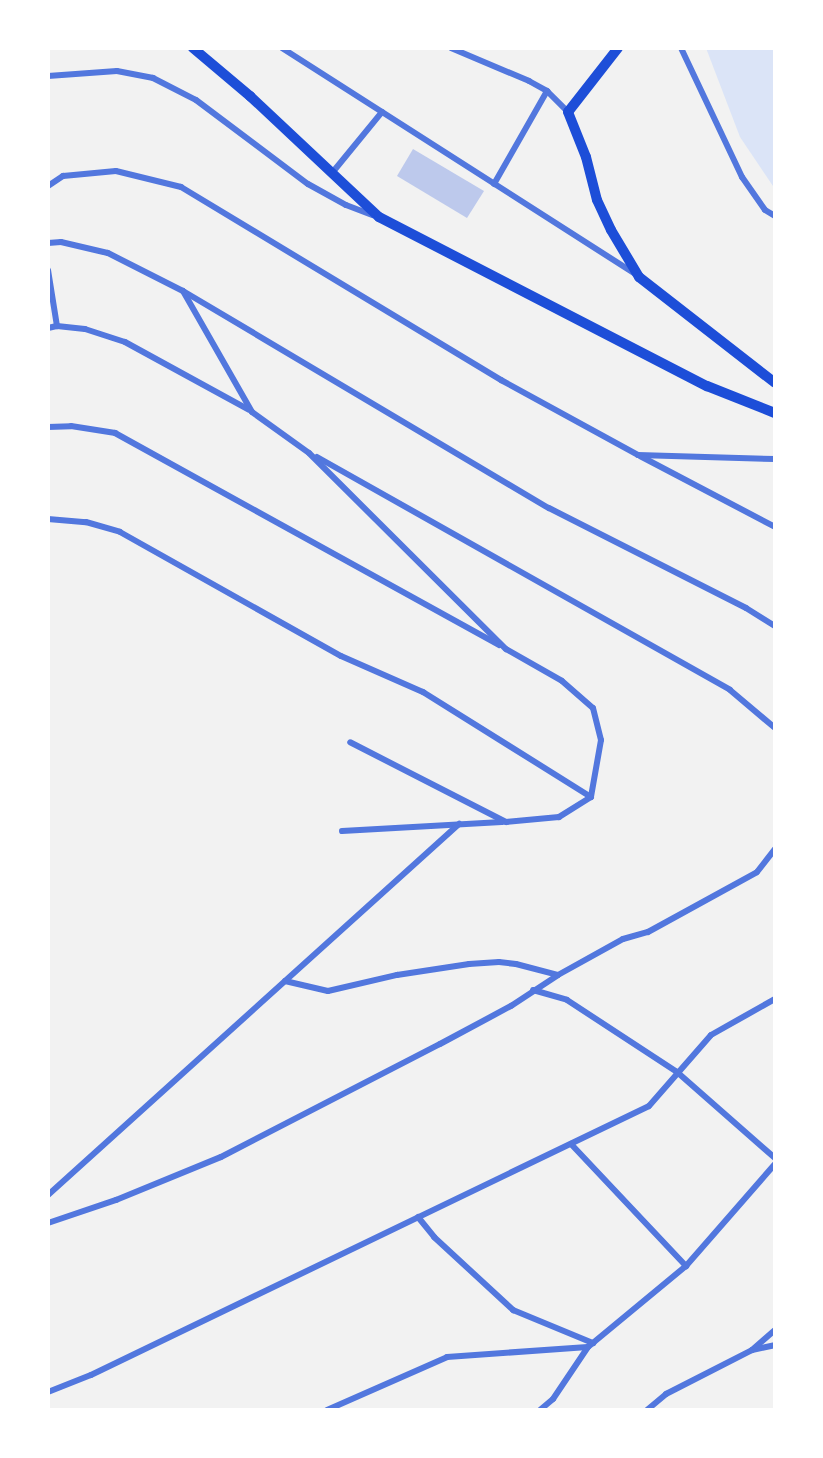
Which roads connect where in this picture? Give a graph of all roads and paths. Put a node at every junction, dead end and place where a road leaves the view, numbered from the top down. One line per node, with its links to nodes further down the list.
1 (193, 48): 10 (main road)
2 (282, 48): 8 (street)
3 (450, 48): 7 (street)
4 (618, 48): 9 (main road)
5 (681, 48): 13 (street)
6 (48, 76): 14 (street)
7 (547, 92): 9 (street); 11 (street)
8 (382, 112): 10 (street); 11 (street)
9 (568, 112): 17 (main road)
10 (332, 173): 14 (main road)
11 (494, 184): 17 (street)
12 (48, 186): 26 (street)
13 (775, 216)
14 (379, 217): 23 (main road)
15 (48, 243): 18 (street)
16 (48, 270): 19 (street)
17 (639, 277): 21 (main road)
18 (183, 291): 22 (street); 30 (street)
19 (57, 326): 20 (street); 22 (street)
20 (48, 328)
21 (775, 383)
22 (252, 412): 25 (street)
23 (775, 413)
24 (48, 427): 31 (street)
25 (309, 453): 31 (street); 32 (street)
26 (638, 455): 27 (street); 29 (street)
27 (775, 459)
28 (48, 519): 34 (street)
29 (775, 527)
30 (775, 626)
31 (506, 649): 34 (street)
32 (775, 728)
33 (350, 742): 35 (street)
34 (591, 797): 35 (street)
35 (506, 822): 36 (street)
36 (459, 824): 37 (street); 40 (street)
37 (342, 831)
38 (775, 849): 39 (street)
39 (558, 975): 40 (street); 41 (street)
40 (285, 981): 47 (street)
41 (533, 990): 43 (street); 49 (street)
42 (775, 999): 43 (street)
43 (677, 1072): 44 (street); 45 (street)
44 (571, 1144): 48 (street); 50 (street)
45 (775, 1158)
46 (775, 1164): 50 (street)
47 (48, 1195)
48 (418, 1217): 52 (street); 55 (street)
49 (48, 1224)
50 (686, 1266): 52 (street)
51 (775, 1330): 54 (street)
52 (590, 1345): 56 (street); 57 (street)
53 (775, 1345): 54 (street)
54 (752, 1350): 58 (street)
55 (48, 1392)
56 (327, 1410)
57 (540, 1410)
58 (647, 1410)

